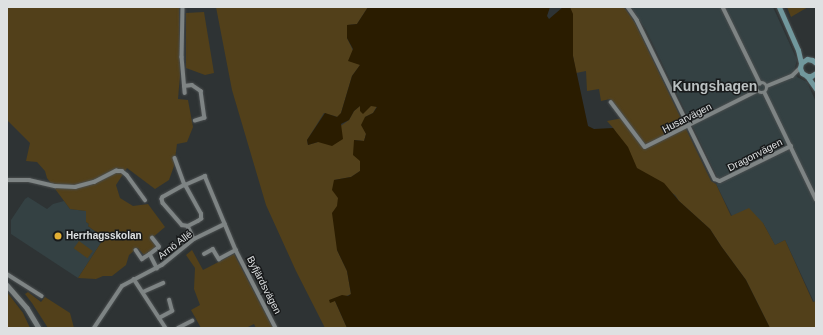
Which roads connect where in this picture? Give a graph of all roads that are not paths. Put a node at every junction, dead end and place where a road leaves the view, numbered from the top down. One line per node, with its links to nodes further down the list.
1 (183, 7): 14 (street)
2 (628, 7): 22 (street)
3 (723, 7): 13 (street)
4 (779, 7): 5 (main road)
5 (794, 41): 6 (main road); 8 (main road)
6 (809, 59): 7 (main road); 8 (main road)
7 (816, 62)
8 (801, 66): 10 (street); 11 (main road)
9 (815, 73): 11 (main road); 12 (main road)
10 (792, 76): 11 (street); 15 (street)
11 (805, 76): 16 (main road)
12 (816, 81)
13 (760, 84): 15 (street); 17 (street)
14 (184, 86): 18 (street); 21 (street)
15 (767, 86): 19 (street)
16 (816, 89)
17 (757, 91): 19 (street); 22 (street, Husarvägen)
18 (185, 93)
19 (764, 93): 23 (street)
20 (611, 102): 22 (street, Husarvägen)
21 (196, 121)
22 (688, 126): 23 (street, Dragonvägen)
23 (791, 146): 27 (street)
24 (175, 158): 26 (street)
25 (7, 180): 28 (street)
26 (185, 185): 29 (street, Byfjärdsvägen); 30 (street); 30 (street)
27 (816, 199)
28 (145, 200)
29 (225, 224): 32 (street, Arnö Allé); 34 (street, Byfjärdsvägen)
30 (188, 226): 32 (street)
31 (152, 238): 35 (street, Arnö Allé)
32 (194, 239): 37 (street, Arnö Allé)
33 (136, 250): 35 (street, Arnö Allé)
34 (236, 250): 36 (street, Byfjärdsvägen); 51 (street, Byfjärdsvägen)
35 (150, 254): 37 (street, Arnö Allé)
36 (204, 254)
37 (156, 268): 39 (street, Arnö Allé)
38 (7, 274): 43 (street)
39 (134, 279): 42 (street); 48 (street, Arnö Allé)
40 (163, 283): 42 (street)
41 (7, 286): 47 (street)
42 (143, 292): 45 (street)
43 (42, 296)
44 (169, 300): 45 (street)
45 (160, 318): 49 (street)
46 (192, 321): 50 (street)
47 (37, 328)
48 (94, 328)
49 (166, 328)
50 (178, 328)
51 (276, 328)

